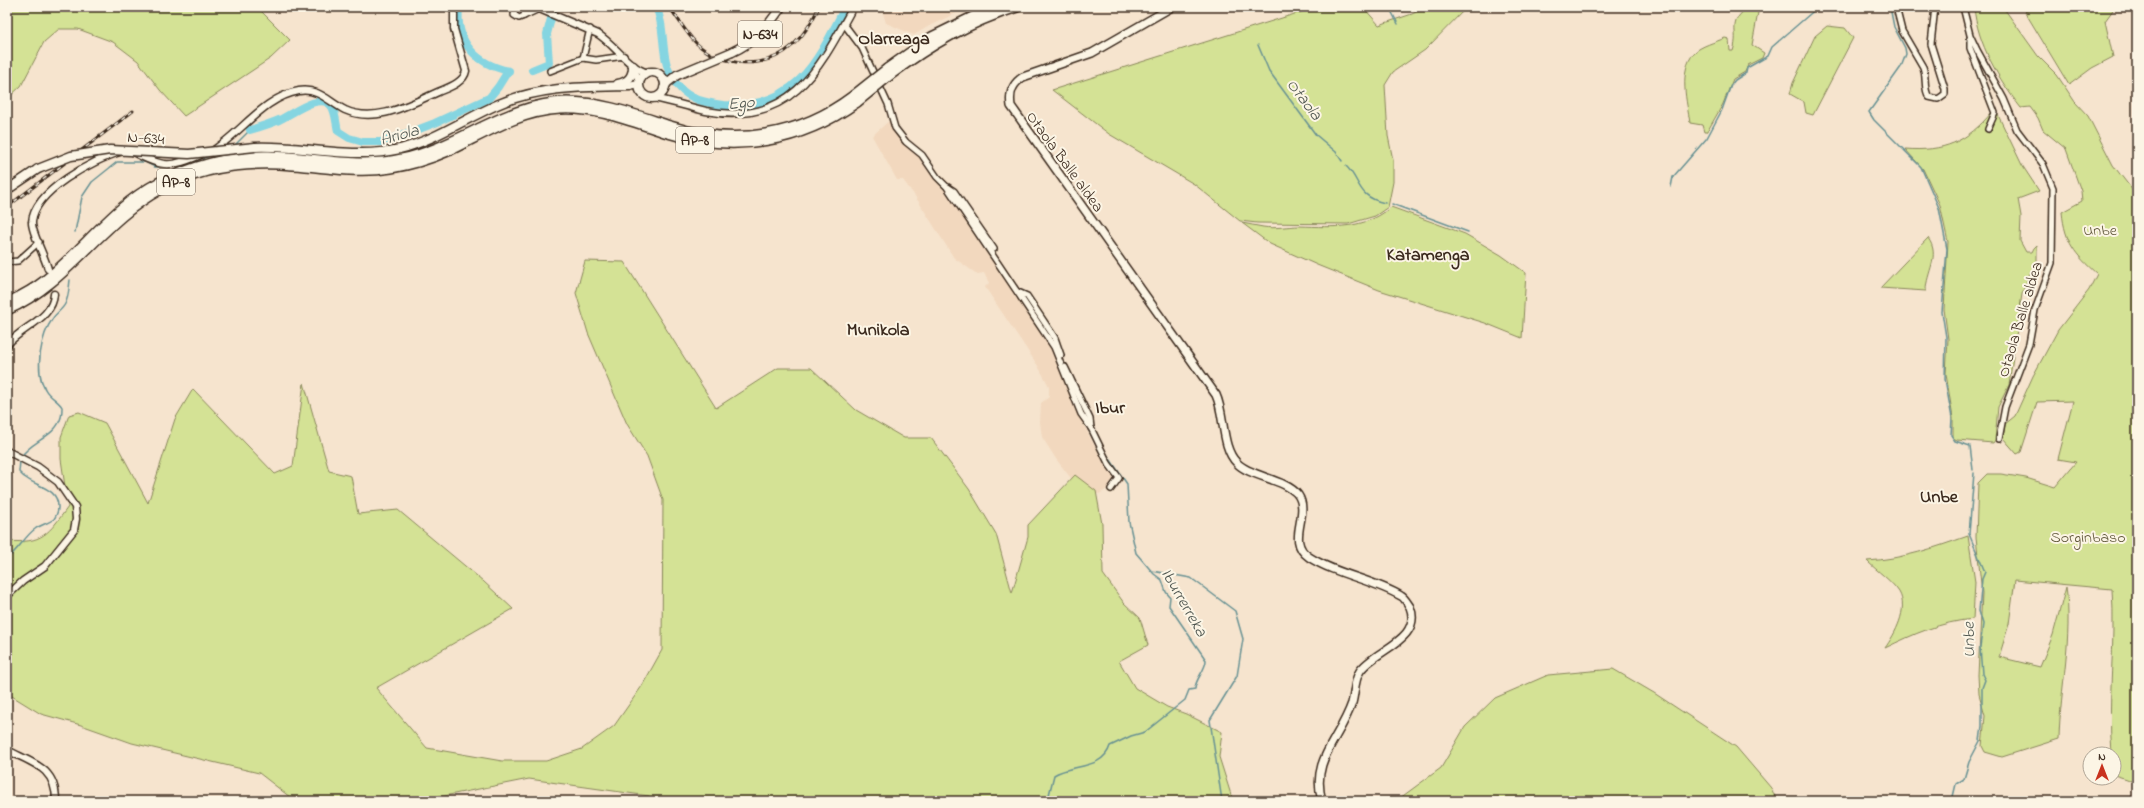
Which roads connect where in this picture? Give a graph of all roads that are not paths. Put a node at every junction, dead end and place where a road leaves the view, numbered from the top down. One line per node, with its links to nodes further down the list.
1 (454, 7): 35 (street)
2 (525, 7): 13 (street)
3 (781, 7): 24 (highway, N-634, bridge)
4 (853, 7): 14 (street)
5 (996, 7): 21 (highway, AP-8)
6 (1017, 7): 21 (highway, AP-8)
7 (1172, 7): 48 (main road, Otaola Balle aldea)
8 (1896, 7): 9 (street)
9 (1935, 7)
10 (1963, 7): 16 (street, Otaola Balle aldea)
11 (513, 8): 13 (street)
12 (537, 8): 13 (street); 15 (street)
13 (524, 16)
14 (844, 24): 31 (street); 44 (street)
15 (590, 29): 17 (street); 18 (street)
16 (1970, 35): 33 (street, Otaola Balle aldea); 42 (street, Otaola Balle aldea)
17 (624, 56): 18 (street); 19 (street)
18 (583, 58): 20 (street)
19 (632, 65): 22 (street); 25 (street); 26 (highway)
20 (550, 71)
21 (889, 72): 32 (highway, AP-8, bridge)
22 (647, 73): 23 (highway); 25 (highway)
23 (659, 74): 24 (highway); 28 (highway)
24 (672, 77): 28 (highway)
25 (639, 82): 27 (highway); 29 (highway)
26 (608, 86): 27 (highway); 34 (highway, N-634, bridge)
27 (620, 86): 29 (highway)
28 (663, 90): 30 (highway); 31 (street)
29 (643, 94): 30 (highway)
30 (653, 98): 31 (street)
31 (670, 100)
32 (505, 119): 39 (highway, AP-8); 40 (highway, AP-8)
33 (1988, 128)
34 (7, 190)
35 (39, 242): 36 (street); 37 (street)
36 (7, 262)
37 (48, 269)
38 (54, 294): 41 (street)
39 (7, 303)
40 (7, 310)
41 (7, 345)
42 (1999, 439)
43 (7, 451): 45 (street)
44 (1111, 489)
45 (7, 596)
46 (7, 750): 47 (street)
47 (56, 801)
48 (1322, 801)

